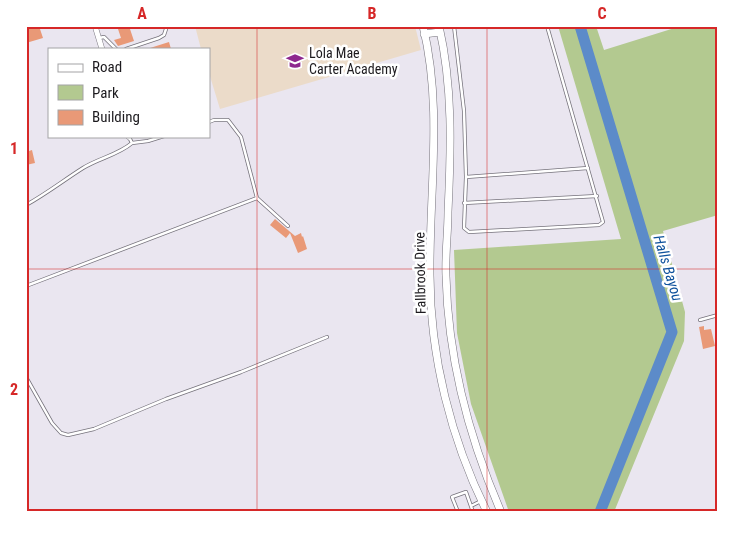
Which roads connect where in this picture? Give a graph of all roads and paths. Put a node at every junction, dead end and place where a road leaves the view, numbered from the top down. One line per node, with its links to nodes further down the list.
1 (95, 26): 7 (street)
2 (167, 26): 10 (lane)
3 (454, 26): 15 (lane)
4 (547, 26): 14 (lane)
5 (440, 29): 6 (main road); 32 (main road, Fallbrook Drive)
6 (424, 30): 26 (main road, Fallbrook Drive)
7 (99, 38): 8 (street); 9 (lane)
8 (102, 48)
9 (115, 48)
10 (129, 48)
11 (210, 122): 17 (lane)
12 (158, 138): 13 (lane)
13 (130, 139): 19 (lane)
14 (588, 168): 15 (lane); 16 (lane)
15 (466, 177): 18 (lane)
16 (597, 196): 18 (lane); 18 (lane)
17 (258, 198): 20 (lane); 21 (lane)
18 (464, 203)
19 (26, 205)
20 (288, 226)
21 (26, 286)
22 (718, 315): 23 (lane)
23 (700, 320)
24 (326, 337): 25 (lane)
25 (26, 377)
26 (481, 501): 27 (lane); 31 (main road, Fallbrook Drive)
27 (470, 505): 29 (lane); 30 (lane)
28 (461, 508): 29 (lane)
29 (457, 511)
30 (473, 512)
31 (487, 512)
32 (501, 512)

